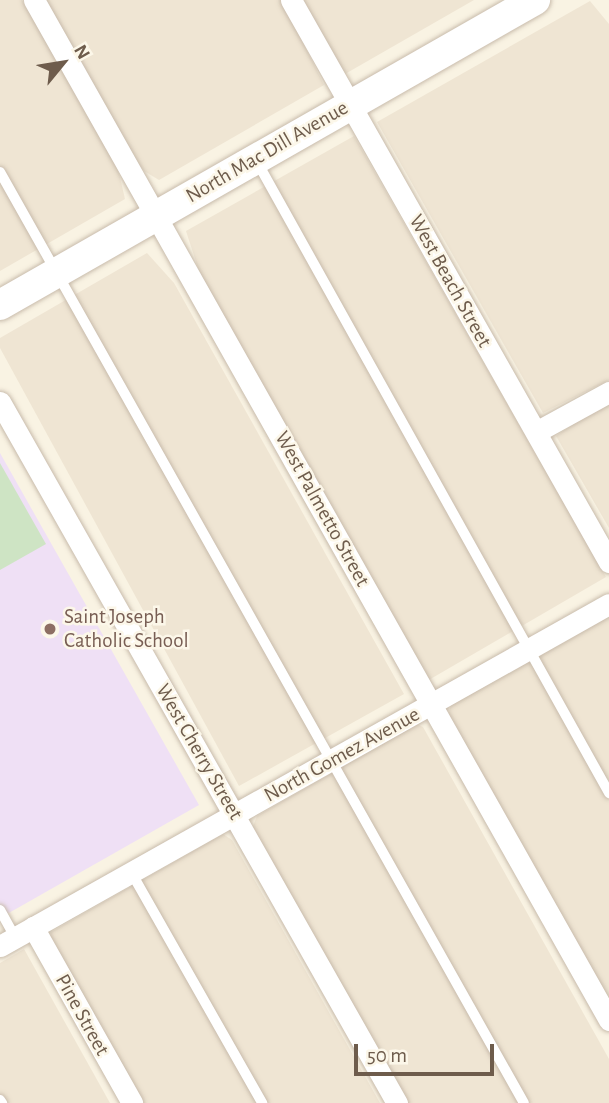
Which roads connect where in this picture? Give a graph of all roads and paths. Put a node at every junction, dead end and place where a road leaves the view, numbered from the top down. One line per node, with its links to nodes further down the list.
1 (34, 0): 7 (street, West Palmetto Street)
2 (291, 0): 4 (street, West Beach Street)
3 (534, 0): 4 (street, North Mac Dill Avenue)
4 (351, 104): 5 (street, North Mac Dill Avenue); 12 (street, West Beach Street)
5 (255, 159): 7 (street, North Mac Dill Avenue); 15 (lane)
6 (0, 172): 8 (lane)
7 (158, 215): 8 (street, North Mac Dill Avenue); 16 (street, West Palmetto Street)
8 (58, 272): 9 (street, North Mac Dill Avenue); 17 (lane)
9 (0, 305)
10 (609, 392): 12 (street)
11 (0, 402): 19 (street, West Cherry Street)
12 (536, 432): 13 (street, West Beach Street)
13 (609, 562)
14 (609, 604): 15 (street, North Gomez Avenue)
15 (530, 649): 16 (street, North Gomez Avenue); 18 (lane)
16 (432, 705): 17 (street, North Gomez Avenue); 23 (street, West Palmetto Street)
17 (332, 761): 19 (street, North Gomez Avenue); 27 (lane)
18 (609, 793)
19 (235, 815): 20 (street, North Gomez Avenue); 26 (street, West Cherry Street)
20 (131, 873): 22 (street, North Gomez Avenue); 25 (lane)
21 (0, 910): 22 (lane)
22 (16, 937): 24 (street, Pine Street)
23 (609, 1020)
24 (132, 1103)
25 (262, 1103)
26 (397, 1103)
27 (524, 1103)

